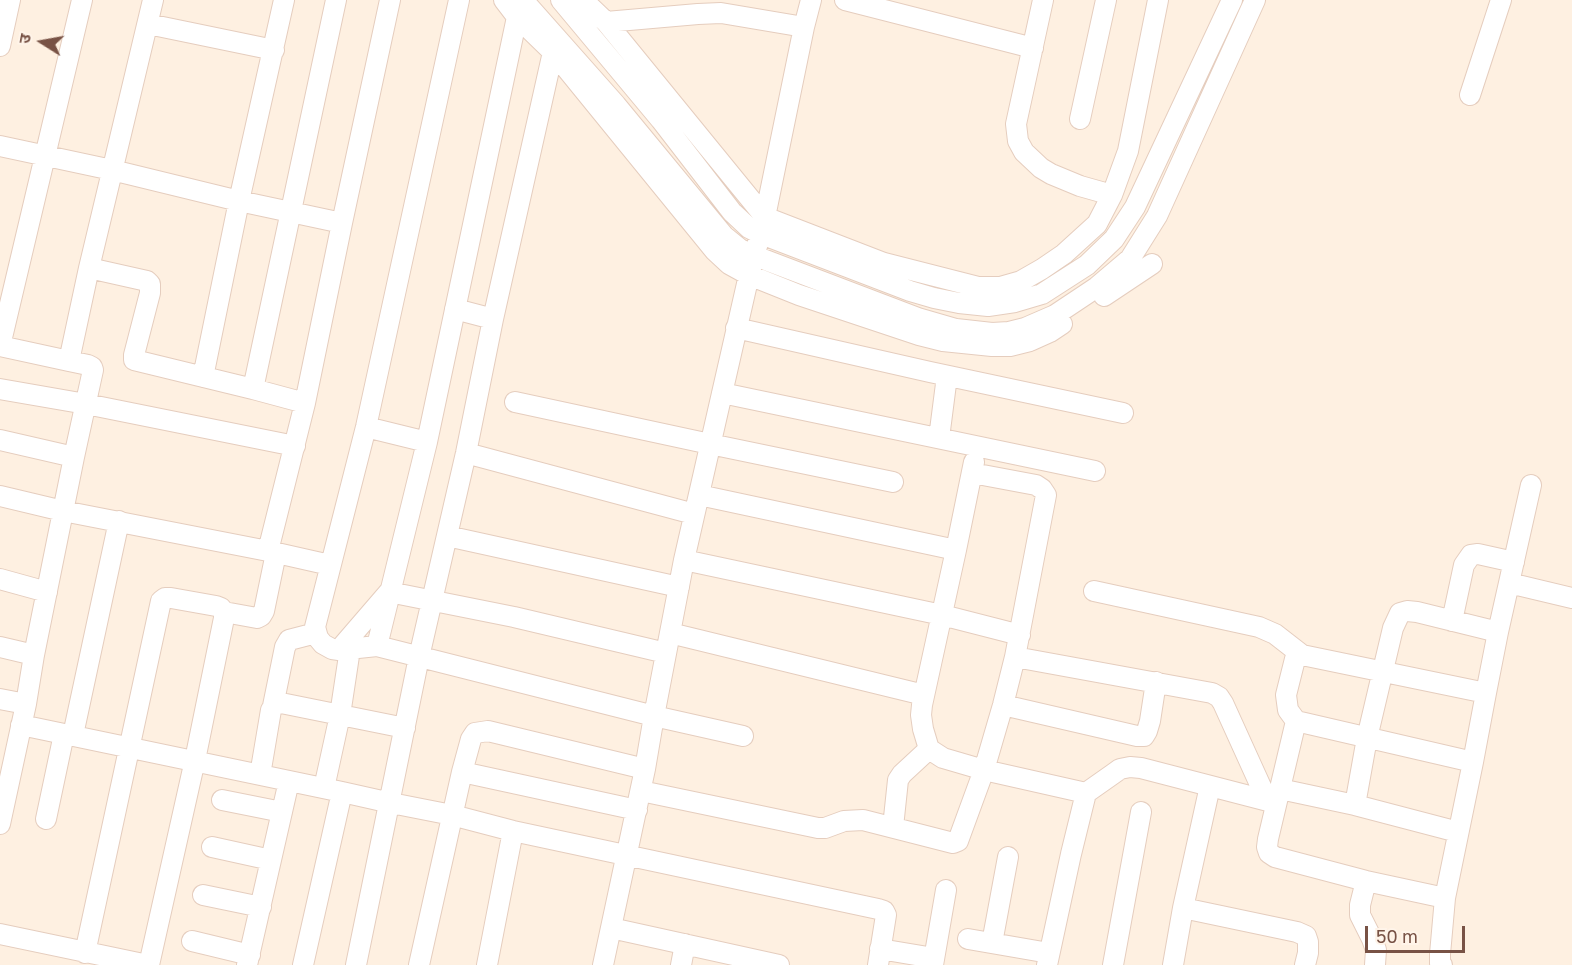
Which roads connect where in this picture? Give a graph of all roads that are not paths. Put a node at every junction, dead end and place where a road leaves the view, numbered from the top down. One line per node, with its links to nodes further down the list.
1 (10, 0): 23 (street)
2 (82, 0): 30 (street)
3 (153, 0): 21 (street)
4 (284, 0): 25 (street)
5 (336, 0): 34 (street)
6 (390, 0): 35 (street)
7 (459, 0): 56 (street)
8 (504, 0): 19 (street)
9 (561, 0): 36 (street)
10 (583, 0): 20 (street)
11 (811, 0): 22 (street)
12 (845, 0): 24 (street)
13 (1043, 0): 24 (street)
14 (1106, 0): 28 (street)
15 (1158, 0): 32 (street)
16 (1232, 0): 36 (street)
17 (1255, 0): 37 (street)
18 (1502, 0): 27 (street)
19 (520, 9): 26 (street); 37 (street); 41 (street)
20 (606, 22): 22 (street); 36 (street)
21 (148, 24): 25 (street); 31 (street)
22 (804, 27): 36 (street)
23 (0, 46)
24 (1033, 48): 32 (street)
25 (274, 50): 33 (street)
26 (553, 52): 40 (street); 42 (street)
27 (1470, 95)
28 (1080, 119)
29 (0, 146): 30 (street)
30 (44, 156): 31 (street); 45 (street)
31 (112, 170): 33 (street); 39 (street)
32 (1112, 195): 36 (street)
33 (239, 201): 34 (street); 48 (street)
34 (290, 213): 35 (street); 49 (street)
35 (342, 223): 53 (street)
36 (763, 226): 37 (street)
37 (754, 256): 40 (street)
38 (1152, 264): 44 (street)
39 (89, 268): 46 (street); 48 (street)
40 (748, 275): 43 (street); 44 (street)
41 (455, 309): 42 (street); 59 (street)
42 (493, 319): 63 (street)
43 (736, 328): 47 (street); 51 (street)
44 (936, 339): 47 (street)
45 (0, 346): 46 (street)
46 (69, 361): 54 (street)
47 (938, 374): 55 (street); 57 (street)
48 (203, 377): 49 (street)
49 (253, 388): 53 (street)
50 (0, 389): 54 (street)
51 (722, 393): 57 (street); 60 (street)
52 (515, 402): 60 (street)
53 (305, 403): 61 (street)
54 (86, 404): 61 (street); 64 (street)
55 (1123, 413)
56 (366, 427): 59 (street); 79 (street)
57 (939, 438): 62 (street)
58 (0, 440): 64 (street)
59 (427, 442): 85 (street)
60 (710, 444): 67 (street); 69 (street)
61 (295, 446): 76 (street)
62 (978, 447): 65 (street); 66 (street)
63 (466, 453): 72 (street); 74 (street)
64 (74, 457): 71 (street)
65 (1095, 471)
66 (972, 473): 75 (street); 94 (street)
67 (893, 482)
68 (1531, 485): 78 (street)
69 (699, 495): 72 (street); 75 (street)
70 (0, 496): 71 (street)
71 (63, 511): 73 (street); 84 (street)
72 (694, 514): 77 (street)
73 (118, 521): 76 (street); 116 (street)
74 (447, 536): 82 (street); 87 (street)
75 (956, 550): 89 (street)
76 (272, 552): 79 (street); 88 (street)
77 (684, 560): 82 (street); 89 (street)
78 (1514, 562): 81 (street); 90 (street)
79 (330, 565): 92 (street)
80 (0, 579): 84 (street)
81 (1509, 583): 86 (street); 91 (street)
82 (679, 587): 93 (street)
83 (1094, 591): 100 (street)
84 (47, 592): 99 (street)
85 (389, 592): 87 (street); 95 (street); 97 (street)
86 (1572, 598)
87 (432, 601): 98 (street); 101 (street)
88 (224, 612): 119 (street); 121 (street)
89 (942, 615): 94 (street); 106 (street)
90 (1452, 621): 91 (street); 103 (street)
91 (1498, 632): 105 (street)
92 (316, 633): 97 (street); 110 (street)
93 (670, 633): 98 (street); 106 (street)
94 (1020, 635): 102 (street)
95 (377, 646): 97 (street); 101 (street)
96 (0, 647): 99 (street)
97 (344, 650): 111 (street)
98 (666, 652): 112 (street)
99 (34, 655): 108 (street)
100 (1302, 655): 103 (street); 113 (street)
101 (420, 657): 112 (street); 115 (street)
102 (1015, 657): 104 (street); 109 (street)
103 (1383, 671): 105 (street); 118 (street)
104 (1156, 682): 109 (street); 132 (street)
105 (1486, 693): 123 (street)
106 (924, 695): 120 (street)
107 (0, 699): 108 (street)
108 (26, 704): 114 (street)
109 (1003, 705): 125 (street)
110 (273, 706): 111 (street); 127 (street)
111 (340, 715): 115 (street); 130 (street)
112 (654, 716): 117 (street); 124 (street)
113 (1296, 721): 118 (street); 132 (street)
114 (21, 725): 116 (street); 122 (street)
115 (405, 728): 135 (street)
116 (68, 734): 119 (street); 140 (street)
117 (743, 736)
118 (1367, 738): 123 (street); 136 (street)
119 (130, 747): 121 (street); 161 (street)
120 (929, 749): 125 (street); 142 (street)
121 (195, 760): 127 (street); 166 (street)
122 (7, 761): 141 (street)
123 (1473, 762): 144 (street)
124 (645, 769): 126 (street); 134 (street)
125 (984, 770): 131 (street); 142 (street)
126 (462, 772): 134 (street); 139 (street)
127 (260, 775): 128 (street)
128 (289, 781): 130 (street); 137 (street)
129 (1210, 786): 131 (street); 132 (street); 154 (street)
130 (333, 790): 135 (street); 167 (street)
131 (1086, 793): 163 (street)
132 (1275, 797): 136 (street); 149 (street)
133 (222, 800): 137 (street)
134 (639, 801): 142 (street); 146 (street)
135 (391, 803): 139 (street); 168 (street)
136 (1355, 804): 144 (street)
137 (282, 812): 148 (street)
138 (1141, 812): 174 (street)
139 (452, 815): 143 (street); 169 (street)
140 (45, 819)
141 (0, 824)
142 (893, 827)
143 (513, 831): 146 (street); 170 (street)
144 (1458, 832): 152 (street)
145 (213, 847): 148 (street)
146 (627, 854): 155 (street); 162 (street)
147 (1008, 857): 159 (street)
148 (271, 860): 153 (street)
149 (1366, 881): 152 (street); 177 (street)
150 (946, 890): 165 (street)
151 (203, 895): 153 (street)
152 (1445, 898): 178 (street)
153 (261, 907): 164 (street)
154 (1183, 908): 175 (street); 176 (street)
155 (611, 928): 160 (street); 171 (street)
156 (0, 934): 161 (street)
157 (968, 939): 159 (street)
158 (192, 941): 164 (street)
159 (992, 943): 163 (street)
160 (685, 944): 172 (street); 173 (street)
161 (85, 953): 166 (street)
162 (879, 957): 165 (street)
163 (1048, 959)
164 (249, 960)
165 (934, 962)
166 (148, 965)
167 (303, 965)
168 (356, 965)
169 (419, 965)
170 (487, 965)
171 (603, 965)
172 (681, 965)
173 (778, 965)
174 (1113, 965)
175 (1173, 965)
176 (1305, 965)
177 (1375, 965)
178 (1442, 965)

